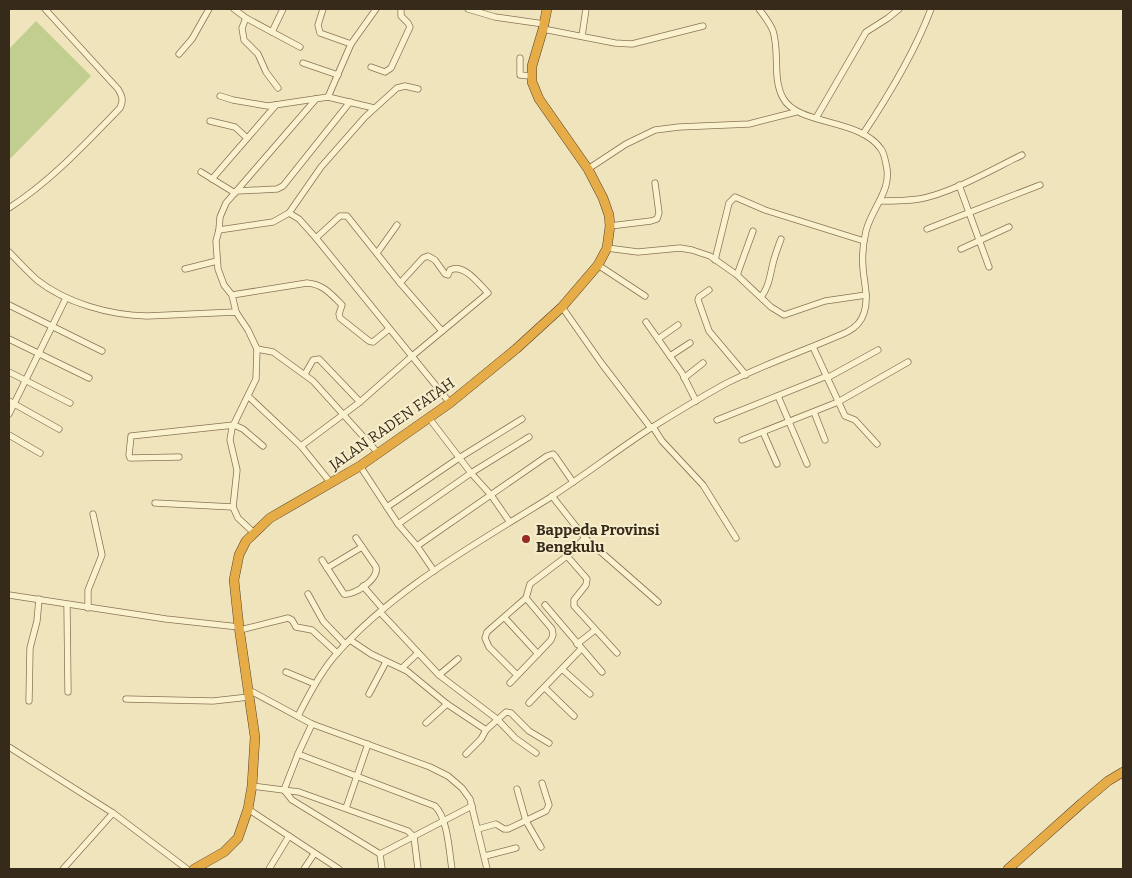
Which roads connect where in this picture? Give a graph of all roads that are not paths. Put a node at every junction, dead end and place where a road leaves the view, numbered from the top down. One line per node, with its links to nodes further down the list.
1 (45, 9): 49 (street)
2 (209, 9): 21 (street)
3 (234, 9): 14 (street)
4 (283, 9): 17 (street)
5 (324, 9): 19 (street)
6 (376, 9): 19 (street)
7 (401, 9): 24 (street)
8 (468, 9): 16 (street)
9 (547, 9): 16 (highway, JALAN RADEN FATAH)
10 (586, 9): 18 (street)
11 (759, 9): 35 (street)
12 (899, 9): 36 (street)
13 (931, 9): 38 (street)
14 (246, 18): 17 (street); 27 (street)
15 (703, 26): 18 (street)
16 (543, 27): 18 (street); 26 (highway, JALAN RADEN FATAH)
17 (272, 32): 20 (street)
18 (582, 36)
19 (351, 44): 25 (street)
20 (300, 47)
21 (179, 54)
22 (520, 58): 26 (street)
23 (303, 63): 25 (street)
24 (371, 67)
25 (338, 75): 30 (street)
26 (532, 76): 41 (highway, JALAN RADEN FATAH)
27 (278, 88)
28 (418, 89): 34 (street)
29 (220, 96): 33 (street)
30 (328, 97): 31 (street); 32 (street)
31 (316, 99): 33 (street); 47 (street)
32 (350, 102): 34 (street); 47 (street)
33 (276, 105): 39 (street)
34 (374, 108): 50 (street)
35 (796, 112): 36 (street); 41 (street)
36 (816, 118): 38 (street)
37 (210, 121): 39 (street)
38 (863, 134): 48 (street)
39 (247, 138): 43 (street)
40 (1022, 155): 45 (street)
41 (588, 169): 53 (highway, JALAN RADEN FATAH)
42 (201, 172): 43 (street)
43 (212, 179): 47 (street)
44 (655, 183): 53 (street)
45 (960, 185): 48 (street); 51 (street)
46 (1040, 185): 51 (street)
47 (236, 192): 56 (street)
48 (880, 201): 61 (street)
49 (9, 208)
50 (289, 213): 56 (street); 58 (street)
51 (970, 213): 55 (street); 60 (street)
52 (397, 225): 65 (street)
53 (610, 226): 62 (highway, JALAN RADEN FATAH)
54 (1009, 227): 60 (street)
55 (927, 229)
56 (219, 230): 67 (street)
57 (753, 231): 71 (street)
58 (316, 238): 65 (street); 85 (street)
59 (781, 239): 77 (street)
60 (980, 241): 63 (street); 69 (street)
61 (864, 242): 66 (street); 74 (street)
62 (607, 248): 66 (street); 68 (highway, JALAN RADEN FATAH)
63 (961, 248)
64 (9, 252): 78 (street)
65 (377, 253): 72 (street)
66 (715, 260): 71 (street)
67 (217, 261): 70 (street); 75 (street)
68 (598, 265): 76 (street); 80 (highway, JALAN RADEN FATAH)
69 (989, 267)
70 (185, 269)
71 (737, 274): 77 (street)
72 (400, 283): 86 (street); 86 (street)
73 (709, 290): 101 (street)
74 (866, 295): 77 (street); 90 (street)
75 (232, 296): 81 (street); 85 (street)
76 (645, 296)
77 (761, 297)
78 (66, 298): 81 (street); 84 (street)
79 (9, 306): 84 (street)
80 (562, 307): 113 (highway, JALAN RADEN FATAH); 123 (street)
81 (236, 312): 91 (street)
82 (646, 322): 88 (street)
83 (678, 325): 88 (street)
84 (52, 327): 93 (street); 94 (street)
85 (389, 329): 95 (street)
86 (442, 331): 95 (street)
87 (9, 339): 94 (street)
88 (658, 339): 96 (street)
89 (690, 343): 96 (street)
90 (813, 347): 101 (street); 102 (street)
91 (257, 349): 100 (street); 106 (street)
92 (878, 350): 102 (street)
93 (102, 351)
94 (38, 353): 103 (street); 105 (street)
95 (411, 356): 109 (street); 113 (street)
96 (670, 356): 104 (street)
97 (908, 362): 110 (street)
98 (703, 363): 104 (street)
99 (9, 372): 105 (street)
100 (305, 374): 109 (street); 115 (street)
101 (746, 375): 108 (street)
102 (827, 377): 107 (street); 110 (street)
103 (89, 378)
104 (684, 378): 108 (street)
105 (25, 379): 111 (street); 112 (street)
106 (248, 396): 121 (street); 131 (street)
107 (778, 396): 119 (street); 120 (street)
108 (696, 401): 123 (street)
109 (360, 402): 115 (street)
110 (838, 402): 114 (street); 129 (street)
111 (12, 403): 116 (street); 122 (street)
112 (70, 403)
113 (450, 403): 117 (highway, JALAN RADEN FATAH)
114 (814, 412): 120 (street); 128 (street)
115 (343, 413): 131 (street); 133 (street)
116 (9, 414)
117 (429, 418): 133 (highway, JALAN RADEN FATAH); 135 (street)
118 (522, 419): 135 (street)
119 (717, 420)
120 (789, 422): 124 (street); 137 (street)
121 (234, 425): 130 (street); 134 (street); 146 (street)
122 (60, 428)
123 (652, 428): 140 (street); 153 (street)
124 (763, 432): 127 (street); 136 (street)
125 (9, 435): 132 (street)
126 (529, 437): 139 (street)
127 (742, 440)
128 (825, 440)
129 (877, 444)
130 (263, 446)
131 (301, 446): 141 (street)
132 (40, 453)
133 (378, 453): 138 (highway, JALAN RADEN FATAH)
134 (179, 456)
135 (459, 458): 139 (street); 145 (street)
136 (777, 464)
137 (807, 464)
138 (360, 466): 141 (highway, JALAN RADEN FATAH); 145 (street)
139 (471, 473): 142 (street); 149 (street)
140 (573, 482): 142 (street); 143 (street)
141 (331, 483): 150 (highway, JALAN RADEN FATAH)
142 (491, 495): 148 (street); 154 (street)
143 (552, 496): 148 (street); 152 (street)
144 (155, 503): 146 (street)
145 (387, 506): 149 (street)
146 (233, 507): 150 (street)
147 (93, 514): 168 (street)
148 (510, 521): 159 (street)
149 (398, 524): 154 (street)
150 (253, 532): 171 (highway, JALAN RADEN FATAH)
151 (356, 538): 155 (street)
152 (585, 538): 156 (street); 165 (street)
153 (736, 538)
154 (417, 546): 159 (street)
155 (362, 547): 158 (street); 160 (street)
156 (567, 556): 163 (street); 172 (street)
157 (322, 560): 158 (street)
158 (327, 568): 160 (street)
159 (434, 571): 169 (street)
160 (363, 586): 169 (street)
161 (308, 594): 173 (street)
162 (9, 595): 164 (street)
163 (526, 598): 170 (street); 179 (street)
164 (39, 599): 166 (street); 196 (street)
165 (658, 602)
166 (67, 605): 168 (street); 191 (street)
167 (545, 605): 174 (street)
168 (88, 608): 171 (street)
169 (381, 610): 173 (street); 177 (street)
170 (505, 618): 179 (street); 187 (street)
171 (239, 628): 176 (street); 192 (highway, JALAN RADEN FATAH)
172 (595, 630): 174 (street); 178 (street)
173 (347, 642): 176 (street); 181 (street)
174 (577, 644): 175 (street)
175 (581, 649): 183 (street); 185 (street)
176 (337, 653): 189 (street)
177 (418, 653): 182 (street); 186 (street)
178 (617, 653)
179 (538, 654): 187 (street)
180 (458, 659): 186 (street)
181 (386, 662): 182 (street); 193 (street)
182 (402, 668): 198 (street)
183 (562, 669): 190 (street); 194 (street)
184 (286, 672): 189 (street)
185 (602, 672)
186 (439, 675): 201 (street)
187 (518, 675): 188 (street)
188 (510, 683)
189 (316, 684): 199 (street)
190 (545, 688): 197 (street); 200 (street)
191 (68, 692)
192 (249, 694): 195 (street); 199 (street); 214 (highway, JALAN RADEN FATAH)
193 (369, 694)
194 (590, 694)
195 (126, 698)
196 (29, 702)
197 (529, 703)
198 (447, 704): 202 (street); 204 (street)
199 (298, 716): 203 (street)
200 (574, 716)
201 (497, 719): 204 (street); 205 (street); 208 (street)
202 (426, 723)
203 (312, 724): 206 (street); 209 (street)
204 (486, 730): 210 (street)
205 (549, 743)
206 (368, 744): 212 (street); 217 (street)
207 (9, 747): 220 (street)
208 (536, 753)
209 (298, 754): 212 (street); 216 (street)
210 (466, 754)
211 (1123, 772): 240 (highway)
212 (356, 776): 218 (street); 221 (street)
213 (542, 783): 222 (street)
214 (252, 786): 216 (street); 219 (highway, JALAN RADEN FATAH)
215 (517, 789): 222 (street)
216 (284, 790): 218 (street); 229 (street)
217 (472, 806): 221 (street); 223 (street)
218 (346, 808): 225 (street)
219 (248, 809): 224 (street); 232 (highway, JALAN RADEN FATAH)
220 (113, 813): 231 (street); 232 (street)
221 (444, 821): 225 (street); 238 (street)
222 (526, 821): 223 (street); 226 (street)
223 (478, 829): 230 (street)
224 (289, 836): 228 (street); 233 (street)
225 (414, 837): 229 (street); 237 (street)
226 (541, 847)
227 (516, 848): 230 (street)
228 (314, 854): 234 (street); 235 (street)
229 (380, 854): 236 (street)
230 (485, 856): 239 (street)
231 (63, 869)
232 (193, 869)
233 (269, 869)
234 (304, 869)
235 (339, 869)
236 (382, 869)
237 (418, 869)
238 (452, 869)
239 (487, 869)
240 (1008, 869)

